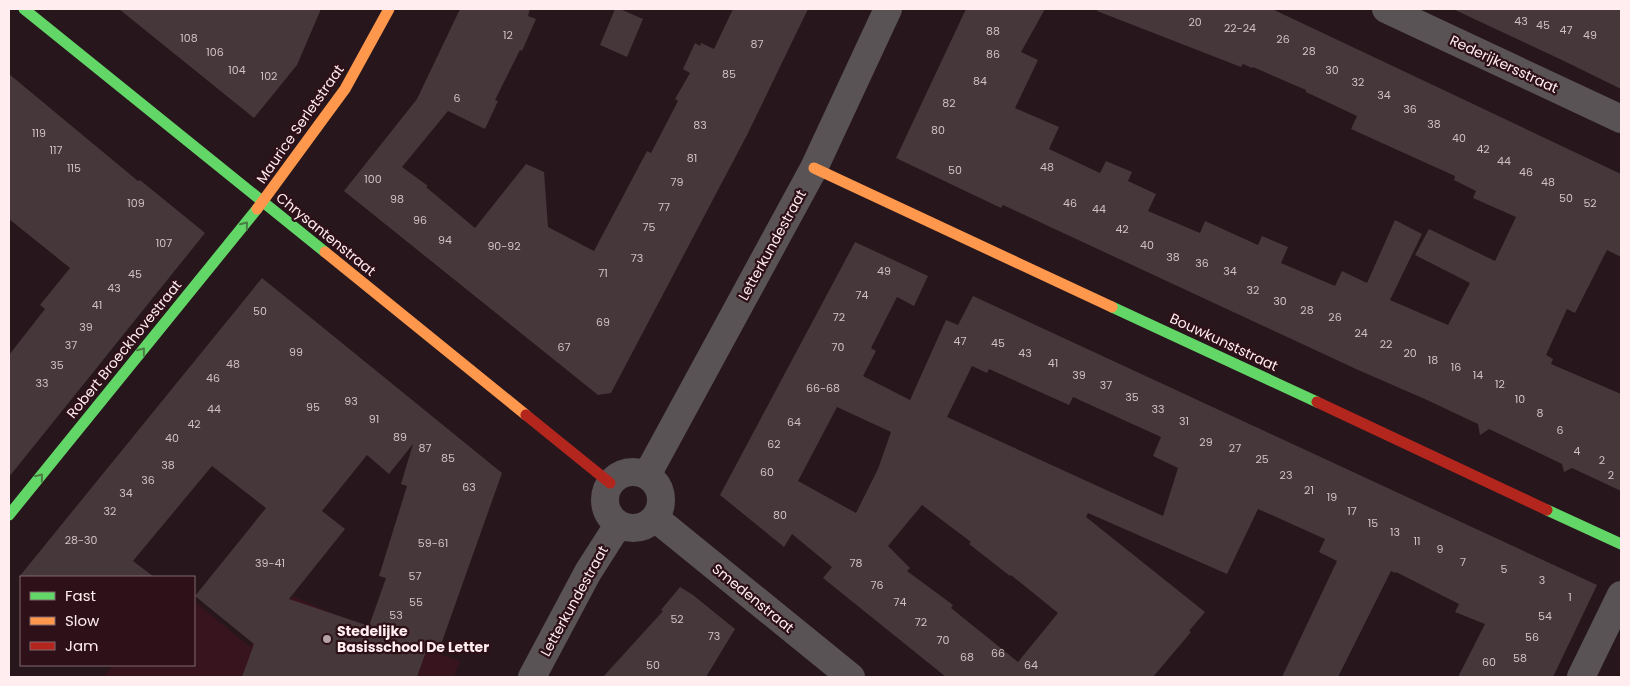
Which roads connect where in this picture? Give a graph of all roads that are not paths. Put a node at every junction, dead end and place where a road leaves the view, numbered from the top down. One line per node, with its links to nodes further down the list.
1 (24, 9): 7 (street, Chrysantenstraat)
2 (388, 9): 7 (street, Maurice Serletstraat)
3 (888, 9): 6 (street, Letterkundestraat)
4 (1386, 9): 5 (street, Rederijkersstraat)
5 (1621, 120)
6 (814, 168): 8 (street, Letterkundestraat); 13 (street, Bouwkunststraat)
7 (263, 202): 9 (street, Chrysantenstraat); 10 (street, Robert Broeckhovestraat, one-way to 7)
8 (647, 476): 9 (street); 11 (street)
9 (610, 483): 12 (street)
10 (9, 515)
11 (656, 518): 12 (street); 16 (street, Smedenstraat)
12 (618, 525): 15 (street, Letterkundestraat)
13 (1621, 544)
14 (1621, 595): 17 (street)
15 (532, 677)
16 (851, 677)
17 (1581, 677)

